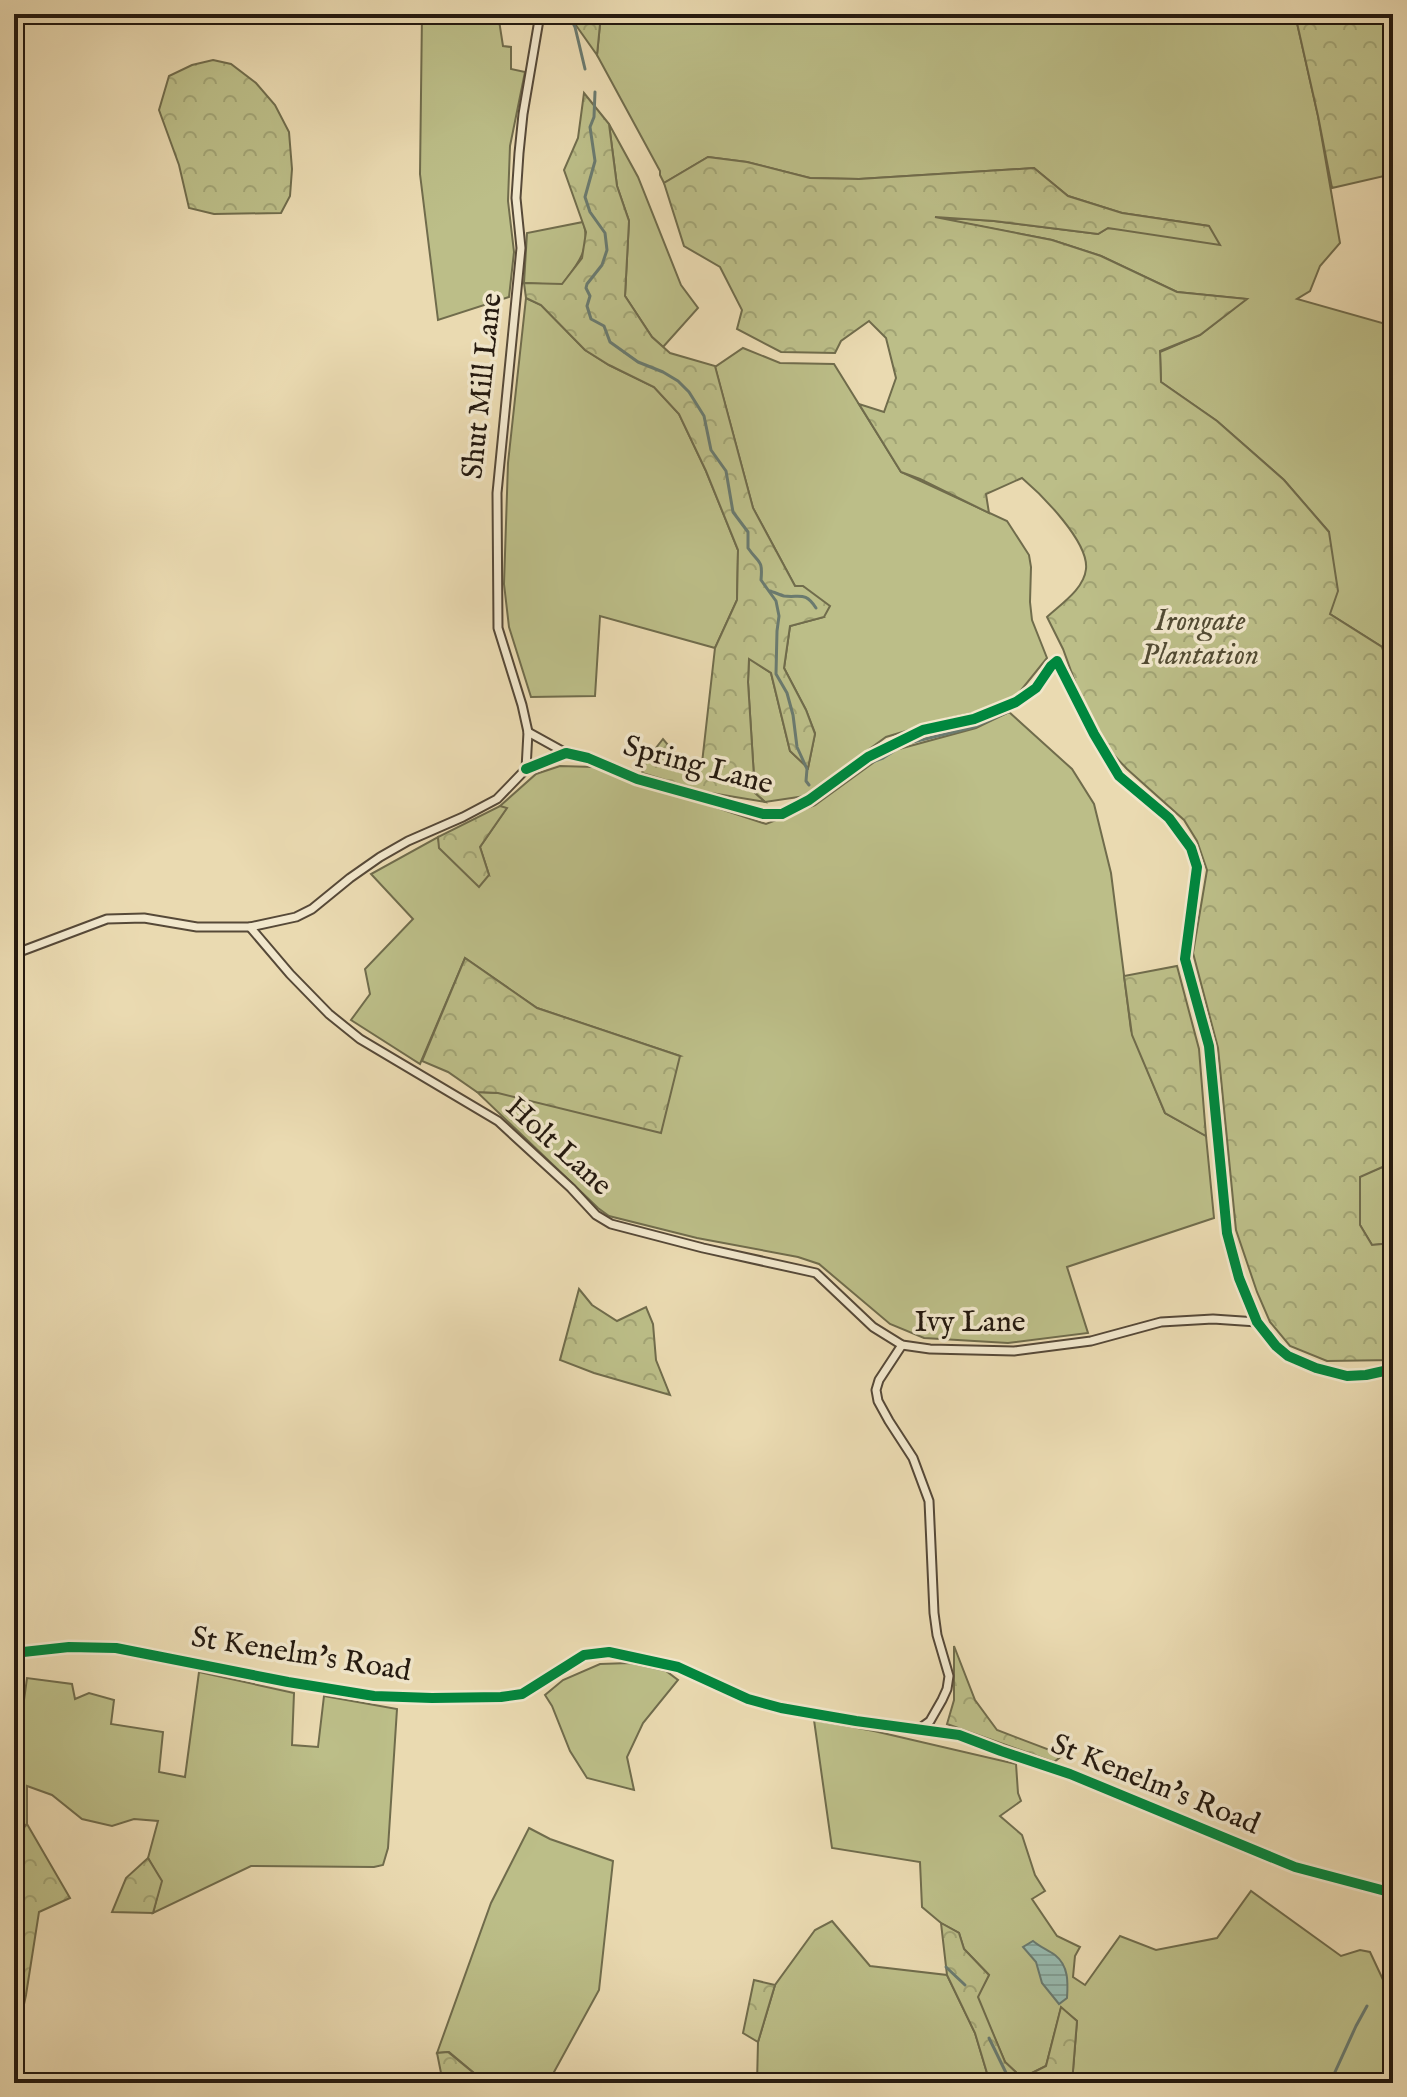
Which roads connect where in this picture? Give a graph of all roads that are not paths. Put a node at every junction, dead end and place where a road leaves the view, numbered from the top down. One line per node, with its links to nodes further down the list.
1 (538, 14): 2 (street, Shut Mill Lane)
2 (528, 732): 3 (street, Spring Lane); 4 (street, Shut Mill Lane)
3 (566, 753): 4 (street); 7 (street, Spring Lane)
4 (527, 765): 5 (street)
5 (250, 927): 6 (street); 8 (street, Holt Lane)
6 (14, 954)
7 (1257, 1322): 8 (street, Ivy Lane); 9 (street)
8 (902, 1345): 11 (street, Ivy Lane)
9 (1393, 1369)
10 (14, 1653): 11 (street, St Kenelm's Road)
11 (919, 1729): 12 (street, St Kenelm's Road)
12 (1393, 1893)

